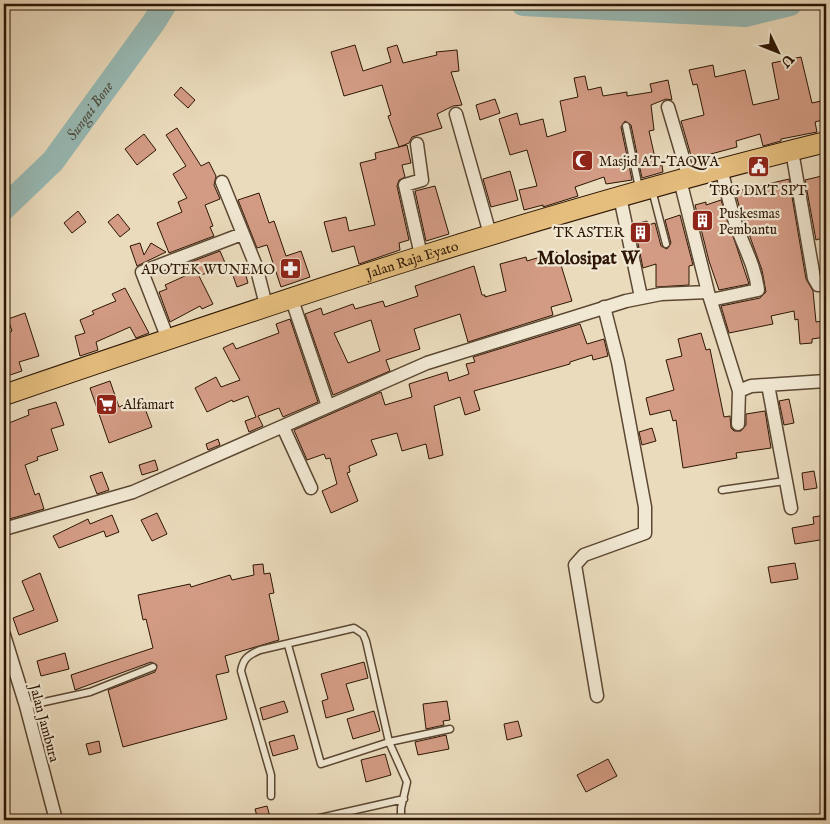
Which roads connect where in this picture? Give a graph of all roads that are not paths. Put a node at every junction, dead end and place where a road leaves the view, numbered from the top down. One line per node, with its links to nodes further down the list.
1 (668, 107): 8 (street)
2 (456, 114): 13 (street)
3 (626, 126): 10 (lane)
4 (826, 142): 6 (main road, Jalan Raja Eyato)
5 (417, 144): 15 (street)
6 (792, 151): 7 (main road, Jalan Raja Eyato); 16 (street)
7 (721, 169): 8 (main road, Jalan Raja Eyato); 17 (street)
8 (685, 179): 10 (main road, Jalan Raja Eyato); 17 (street)
9 (222, 182): 12 (street)
10 (645, 190): 11 (main road, Jalan Raja Eyato); 14 (lane)
11 (620, 197): 13 (main road, Jalan Raja Eyato); 19 (street)
12 (242, 234): 20 (street); 22 (street)
13 (490, 234): 15 (main road, Jalan Raja Eyato)
14 (666, 244)
15 (421, 255): 18 (main road, Jalan Raja Eyato)
16 (826, 285)
17 (709, 296): 19 (street); 25 (street)
18 (291, 297): 20 (main road, Jalan Raja Eyato); 27 (street)
19 (641, 297): 21 (street)
20 (266, 305): 22 (main road, Jalan Raja Eyato)
21 (604, 307): 27 (street); 38 (street)
22 (168, 339): 26 (main road, Jalan Raja Eyato)
23 (826, 381): 24 (street)
24 (768, 384): 25 (street); 30 (street)
25 (739, 392): 28 (street)
26 (4, 395)
27 (328, 406): 29 (street)
28 (738, 424)
29 (283, 426): 31 (street); 34 (street)
30 (785, 481): 32 (lane); 33 (street)
31 (310, 488)
32 (722, 490)
33 (791, 508)
34 (4, 529)
35 (4, 635): 39 (street, Jalan Jambura)
36 (288, 645): 41 (lane); 41 (lane); 42 (lane)
37 (153, 667): 39 (lane)
38 (597, 696)
39 (26, 706): 44 (street, Jalan Jambura)
40 (450, 729): 41 (lane)
41 (390, 742): 43 (lane)
42 (272, 796)
43 (404, 799): 45 (lane); 46 (lane)
44 (56, 820)
45 (311, 820)
46 (402, 820)

